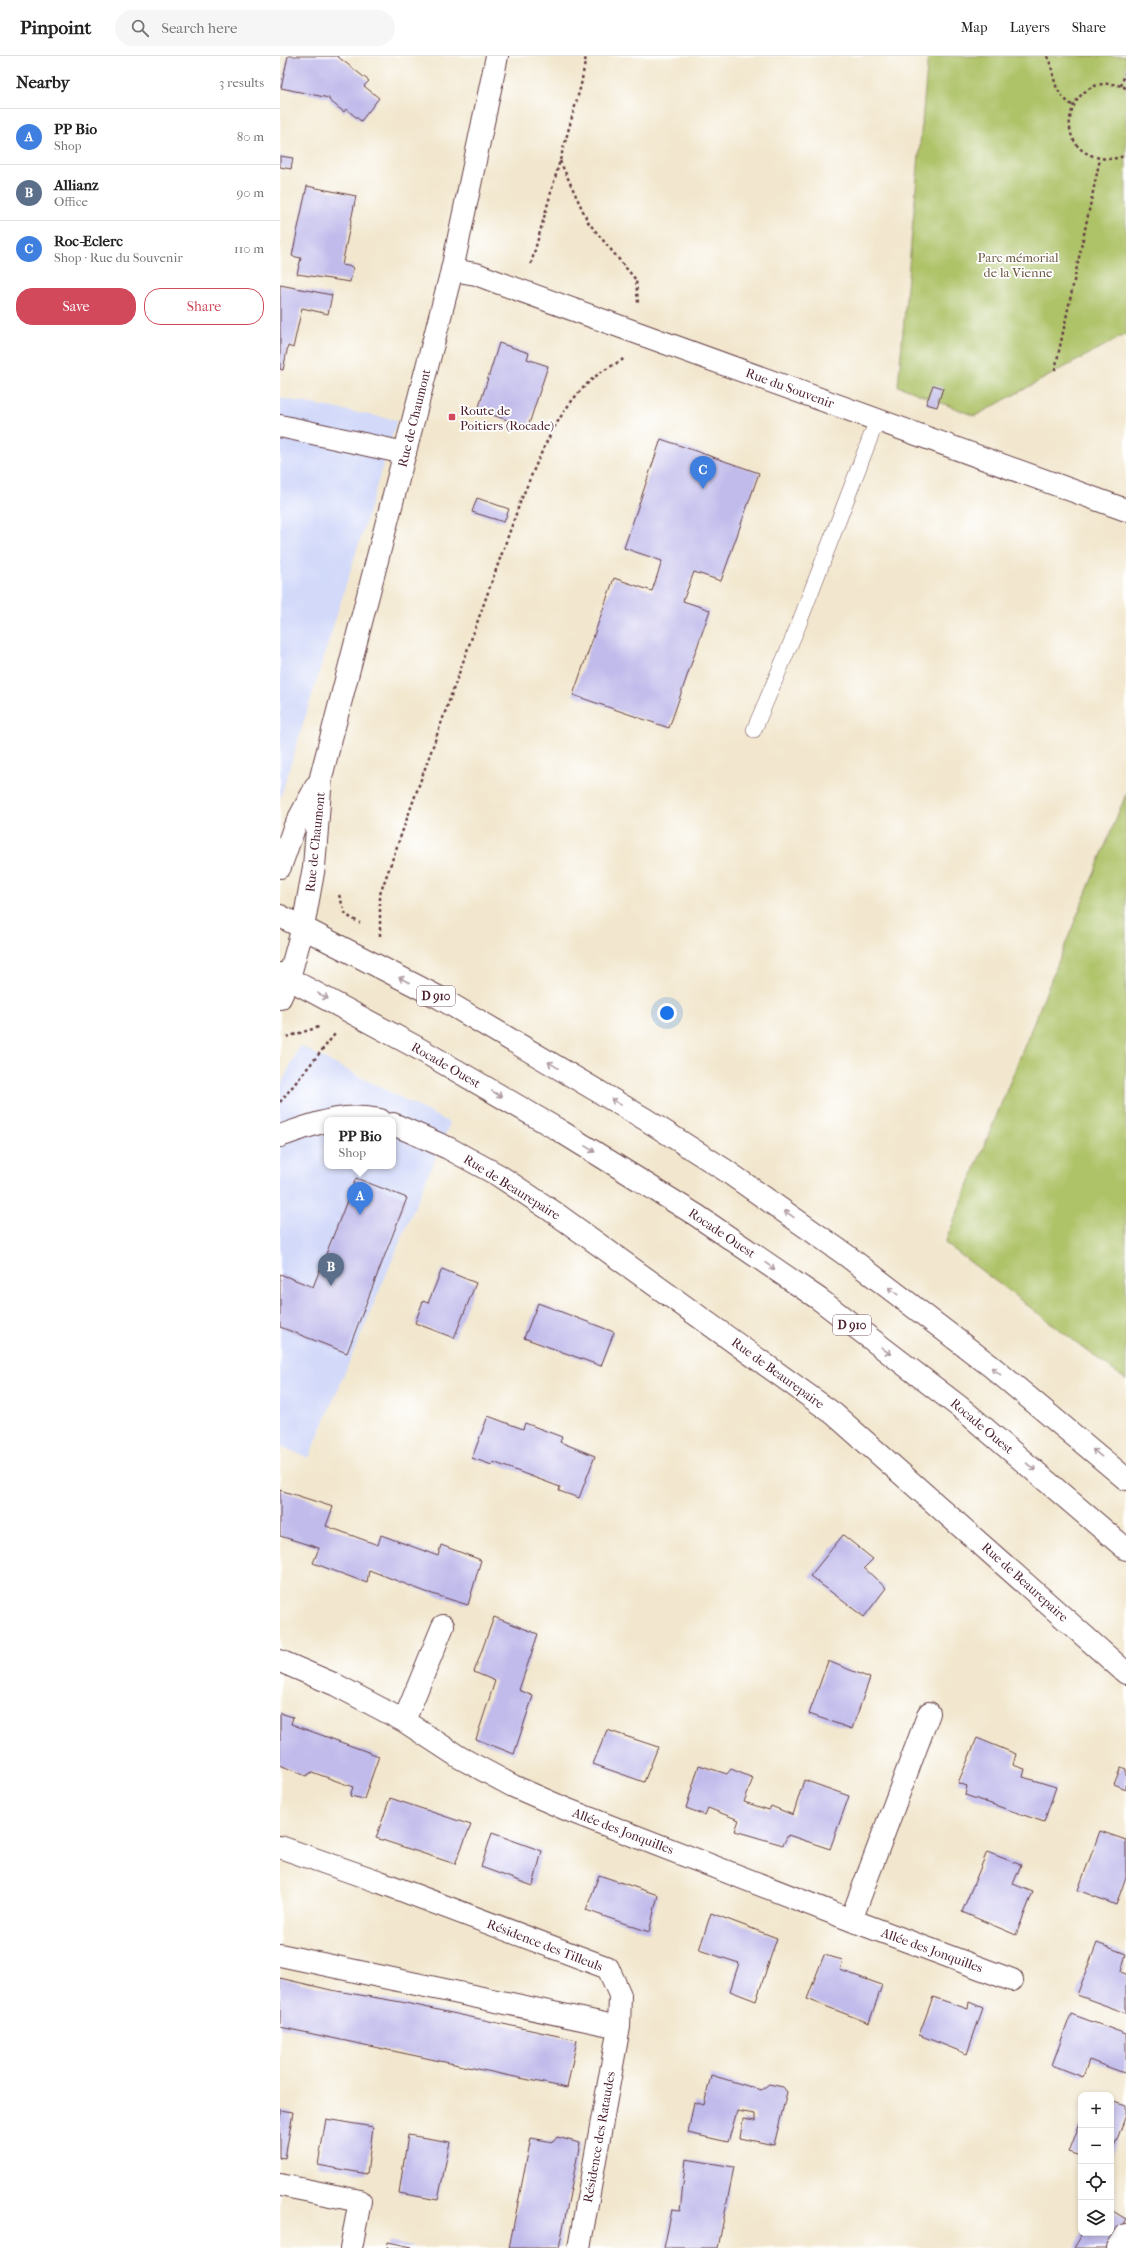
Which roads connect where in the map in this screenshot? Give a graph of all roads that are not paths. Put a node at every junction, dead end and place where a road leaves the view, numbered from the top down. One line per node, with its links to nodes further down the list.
1 (497, 56): 2 (street, Rue de Chaumont)
2 (452, 270): 3 (street, Rue du Souvenir); 5 (street, Rue de Chaumont)
3 (877, 420): 6 (street, Rue du Souvenir); 7 (lane)
4 (280, 426): 5 (street)
5 (405, 453): 8 (street, Rue de Chaumont)
6 (1126, 510)
7 (754, 730)
8 (321, 777): 9 (street); 10 (street, Rue de Chaumont); 12 (street, Rue de Chaumont)
9 (280, 826)
10 (280, 867)
11 (280, 916): 12 (street, D 910)
12 (303, 927): 13 (street, Rue de Chaumont); 20 (street, D 910, one-way to 12)
13 (284, 976): 14 (street, Rue de Chaumont); 21 (street, Rocade Ouest / D 910, one-way to 21)
14 (280, 998)
15 (350, 1117): 16 (street)
16 (365, 1117)
17 (324, 1121): 19 (street)
18 (396, 1125): 24 (street, Rue de Beaurepaire)
19 (280, 1136)
20 (1126, 1479)
21 (1126, 1549)
22 (443, 1626): 26 (street)
23 (280, 1661): 26 (street, Allée des Jonquilles)
24 (1126, 1673)
25 (929, 1713): 28 (street)
26 (404, 1721): 28 (street, Allée des Jonquilles)
27 (280, 1847): 31 (street, Résidence des Tilleuls)
28 (851, 1920): 30 (street, Allée des Jonquilles)
29 (280, 1955): 31 (street)
30 (1012, 1980)
31 (619, 2027): 35 (street, Résidence des Rataudes)
32 (280, 2185): 34 (street)
33 (1126, 2235): 36 (street)
34 (351, 2248)
35 (579, 2248)
36 (1118, 2248)

